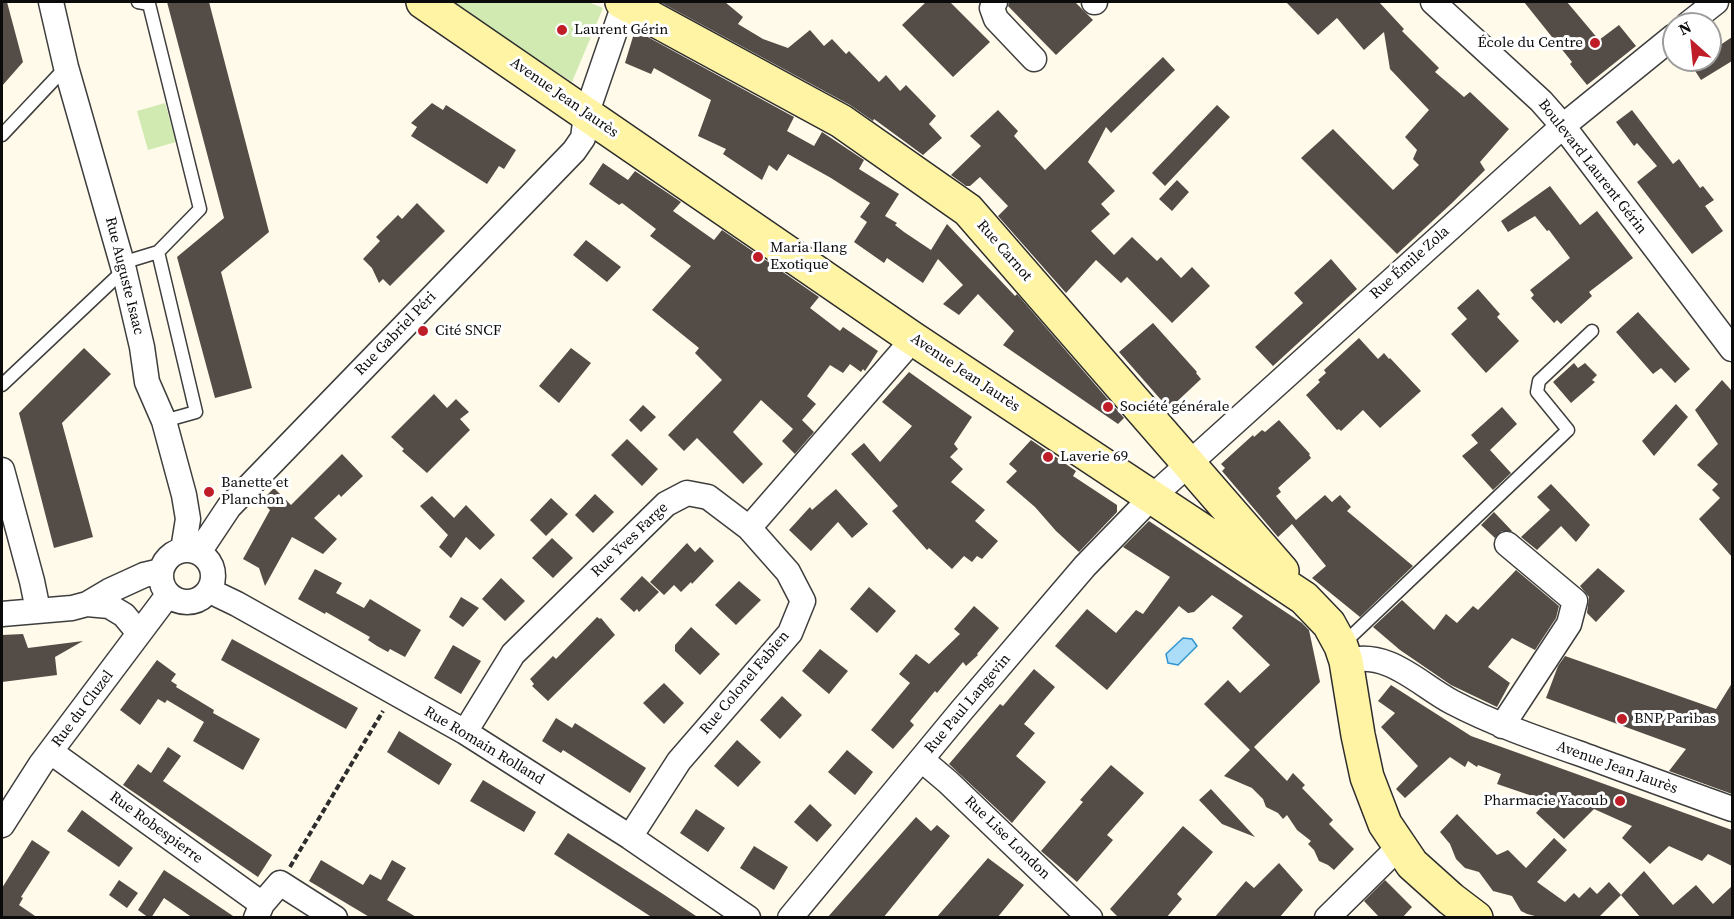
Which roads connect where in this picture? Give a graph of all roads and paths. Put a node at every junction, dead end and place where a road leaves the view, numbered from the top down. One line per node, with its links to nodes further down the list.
1 (51, 2): 11 (street, Rue Auguste Isaac)
2 (138, 2): 15 (lane)
3 (423, 2): 12 (main road, Avenue Jean Jaurès)
4 (995, 2): 10 (street)
5 (1433, 2): 13 (street, Boulevard Laurent Gérin)
6 (1716, 2): 8 (street)
7 (628, 3): 12 (street, Rue Gabriel Péri); 22 (main road, Rue Carnot)
8 (1703, 12)
9 (1662, 46): 13 (street, Rue Émile Zola)
10 (1034, 59)
11 (66, 67): 14 (lane); 16 (street, Rue Auguste Isaac)
12 (586, 115): 18 (main road, Avenue Jean Jaurès); 26 (street, Rue Gabriel Péri)
13 (1563, 126): 19 (street, Boulevard Laurent Gérin); 22 (street, Rue Émile Zola)
14 (2, 135)
15 (158, 252): 16 (lane); 21 (lane)
16 (123, 267): 20 (lane); 21 (street, Rue Auguste Isaac)
17 (1592, 331): 38 (lane)
18 (912, 338): 24 (main road, Avenue Jean Jaurès); 27 (street)
19 (1732, 349)
20 (2, 385)
21 (164, 421): 25 (street, Rue Auguste Isaac)
22 (1189, 464): 24 (street, Rue Émile Zola); 33 (main road, Rue Carnot)
23 (2, 470): 35 (street)
24 (1152, 497): 33 (main road, Avenue Jean Jaurès); 43 (street, Rue Paul Langevin)
25 (185, 504): 26 (street); 29 (street, Rue Auguste Isaac)
26 (224, 514): 29 (street, Rue Gabriel Péri)
27 (749, 528): 41 (street, Rue Yves Farge); 46 (street, Rue Colonel Fabien)
28 (1507, 544): 40 (street)
29 (191, 551): 30 (street); 31 (street)
30 (161, 571): 32 (street); 34 (street)
31 (210, 591): 32 (street); 39 (street, Rue Romain Rolland)
32 (168, 595): 37 (street, Rue du Cluzel)
33 (1304, 598): 38 (main road, Avenue Jean Jaurès)
34 (87, 604): 35 (street); 37 (street)
35 (38, 610): 36 (street)
36 (2, 614)
37 (139, 633): 42 (street, Rue du Cluzel)
38 (1343, 653): 40 (street, Avenue Jean Jaurès); 47 (main road)
39 (394, 692): 41 (street, Rue Romain Rolland); 48 (path)
40 (1502, 726): 44 (street, Avenue Jean Jaurès)
41 (465, 732): 46 (street, Rue Romain Rolland)
42 (51, 752): 45 (street, Rue du Cluzel); 49 (street, Rue Robespierre)
43 (922, 759): 52 (street, Rue Paul Langevin); 53 (street, Rue Lise London)
44 (1732, 809)
45 (2, 825)
46 (630, 837): 51 (street, Rue Romain Rolland)
47 (1400, 846): 54 (street); 55 (main road)
48 (280, 883): 49 (street); 50 (street)
49 (259, 911)
50 (335, 918)
51 (748, 918)
52 (790, 918)
53 (1090, 918)
54 (1326, 918)
55 (1476, 918)

